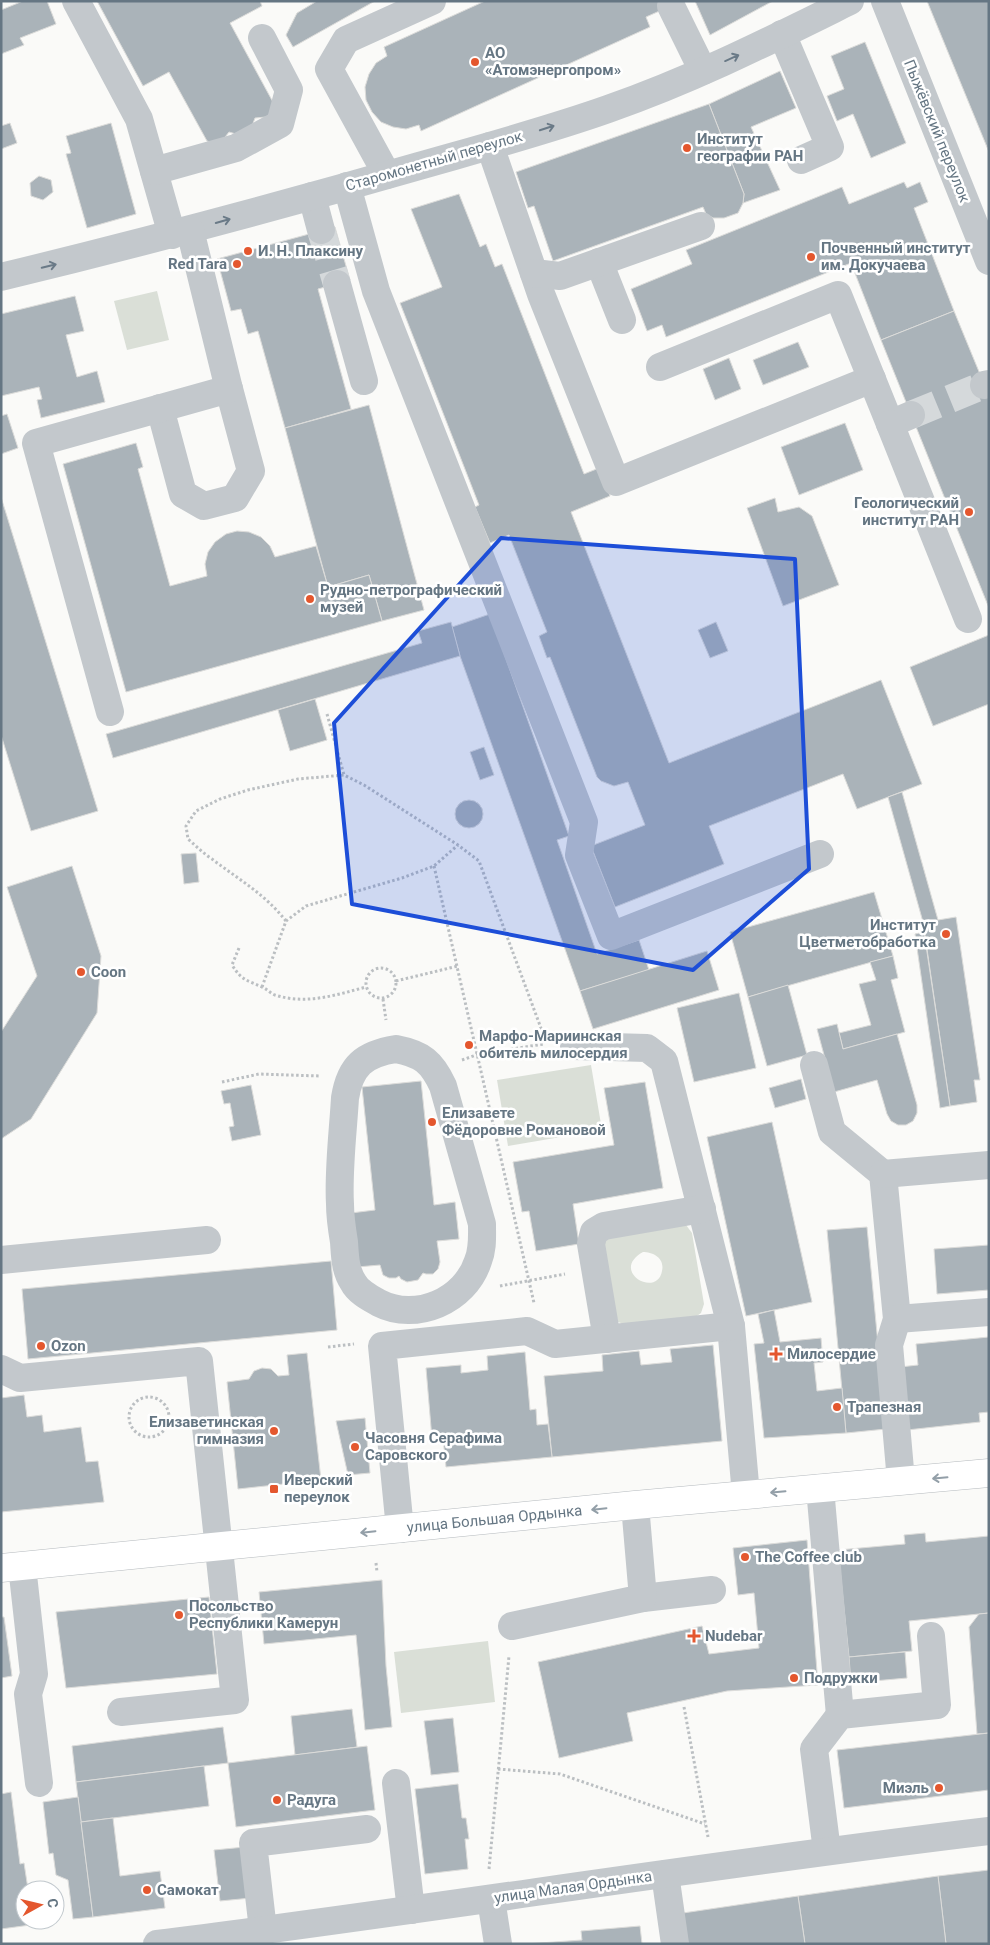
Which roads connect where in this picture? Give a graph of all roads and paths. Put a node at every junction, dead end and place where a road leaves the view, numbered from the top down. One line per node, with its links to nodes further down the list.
1 (76, 1): 11 (street)
2 (432, 1): 12 (street)
3 (850, 1): 6 (street, Старомонетный переулок)
4 (885, 1): 18 (street, Пыжёвский переулок)
5 (671, 6): 8 (street)
6 (782, 34): 8 (street, Старомонетный переулок, one-way to 6); 10 (street)
7 (262, 38): 11 (street)
8 (703, 71): 9 (street, Старомонетный переулок, one-way to 8)
9 (490, 146): 12 (street, Старомонетный переулок); 20 (street)
10 (800, 160)
11 (154, 171): 17 (street)
12 (387, 175): 13 (street, Старомонетный переулок)
13 (347, 186): 14 (street, Старомонетный переулок); 34 (street)
14 (312, 196): 16 (street); 17 (street, Старомонетный переулок, one-way to 14)
15 (701, 226): 19 (street)
16 (322, 230)
17 (181, 232): 21 (street, Старомонетный переулок, one-way to 17); 27 (street)
18 (989, 261)
19 (599, 262): 20 (street); 23 (street)
20 (534, 273): 25 (street)
21 (1, 278)
22 (336, 284): 26 (street)
23 (622, 320)
24 (660, 367): 25 (street)
25 (872, 379): 29 (street)
26 (364, 381)
27 (229, 389): 28 (street); 28 (street)
28 (160, 408): 30 (street)
29 (968, 619)
30 (110, 712)
31 (326, 714): 32 (path)
32 (344, 775): 33 (path); 36 (path)
33 (458, 845): 35 (path); 43 (path)
34 (820, 854)
35 (434, 866): 36 (path); 38 (path)
36 (286, 921): 40 (path)
37 (239, 948): 40 (path)
38 (458, 966): 39 (path); 43 (path)
39 (396, 981): 41 (path); 41 (path)
40 (262, 987): 41 (path)
41 (366, 987)
42 (574, 1046): 50 (street)
43 (479, 1054): 45 (path); 54 (path)
44 (814, 1065): 49 (street)
45 (436, 1071): 46 (street); 55 (street)
46 (350, 1078): 47 (path); 56 (street)
47 (222, 1082)
48 (989, 1165): 49 (street)
49 (883, 1174): 59 (street)
50 (702, 1209): 53 (street); 60 (street)
51 (207, 1240): 52 (street)
52 (1, 1260)
53 (595, 1268): 54 (path); 62 (street)
54 (529, 1281): 55 (path); 61 (path)
55 (463, 1286): 57 (street)
56 (385, 1306): 57 (street); 64 (street)
57 (423, 1309): 63 (street)
58 (989, 1312): 59 (street)
59 (897, 1319): 68 (street)
60 (731, 1326): 62 (street); 70 (street)
61 (527, 1331): 62 (street); 63 (street)
62 (607, 1339)
63 (426, 1341): 64 (street)
64 (382, 1346): 72 (street)
65 (1, 1369): 73 (street)
66 (129, 1414): 66 (path)
67 (989, 1473): 68 (main road, улица Большая Ордынка, one-way to 68)
68 (901, 1481): 69 (main road, улица Большая Ордынка)
69 (820, 1488): 70 (main road, улица Большая Ордынка, one-way to 70); 83 (street)
70 (746, 1495): 71 (main road, улица Большая Ордынка)
71 (635, 1506): 72 (main road, улица Большая Ордынка, one-way to 72); 78 (street)
72 (400, 1529): 73 (main road, улица Большая Ордынка, one-way to 73)
73 (220, 1546): 75 (main road, улица Большая Ордынка); 82 (street)
74 (376, 1563): 76 (path)
75 (12, 1567): 85 (street)
76 (377, 1572)
77 (712, 1590): 78 (street)
78 (643, 1598): 79 (street)
79 (512, 1626): 84 (path)
80 (931, 1636): 83 (street)
81 (684, 1707): 87 (path)
82 (121, 1712)
83 (840, 1715): 91 (street)
84 (498, 1769): 87 (path); 93 (path)
85 (39, 1783)
86 (396, 1783): 94 (street)
87 (705, 1824): 90 (path)
88 (367, 1829): 95 (street)
89 (989, 1831): 91 (street, улица Малая Ордынка)
90 (708, 1840)
91 (826, 1851): 92 (street, улица Малая Ордынка)
92 (665, 1874): 93 (street, улица Малая Ордынка); 99 (street)
93 (490, 1886): 94 (street, улица Малая Ордынка); 98 (street)
94 (411, 1910): 96 (street, улица Малая Ордынка)
95 (263, 1930): 96 (street, улица Малая Ордынка); 97 (street, улица Малая Ордынка)
96 (314, 1934)
97 (157, 1944)
98 (498, 1944)
99 (675, 1944)

